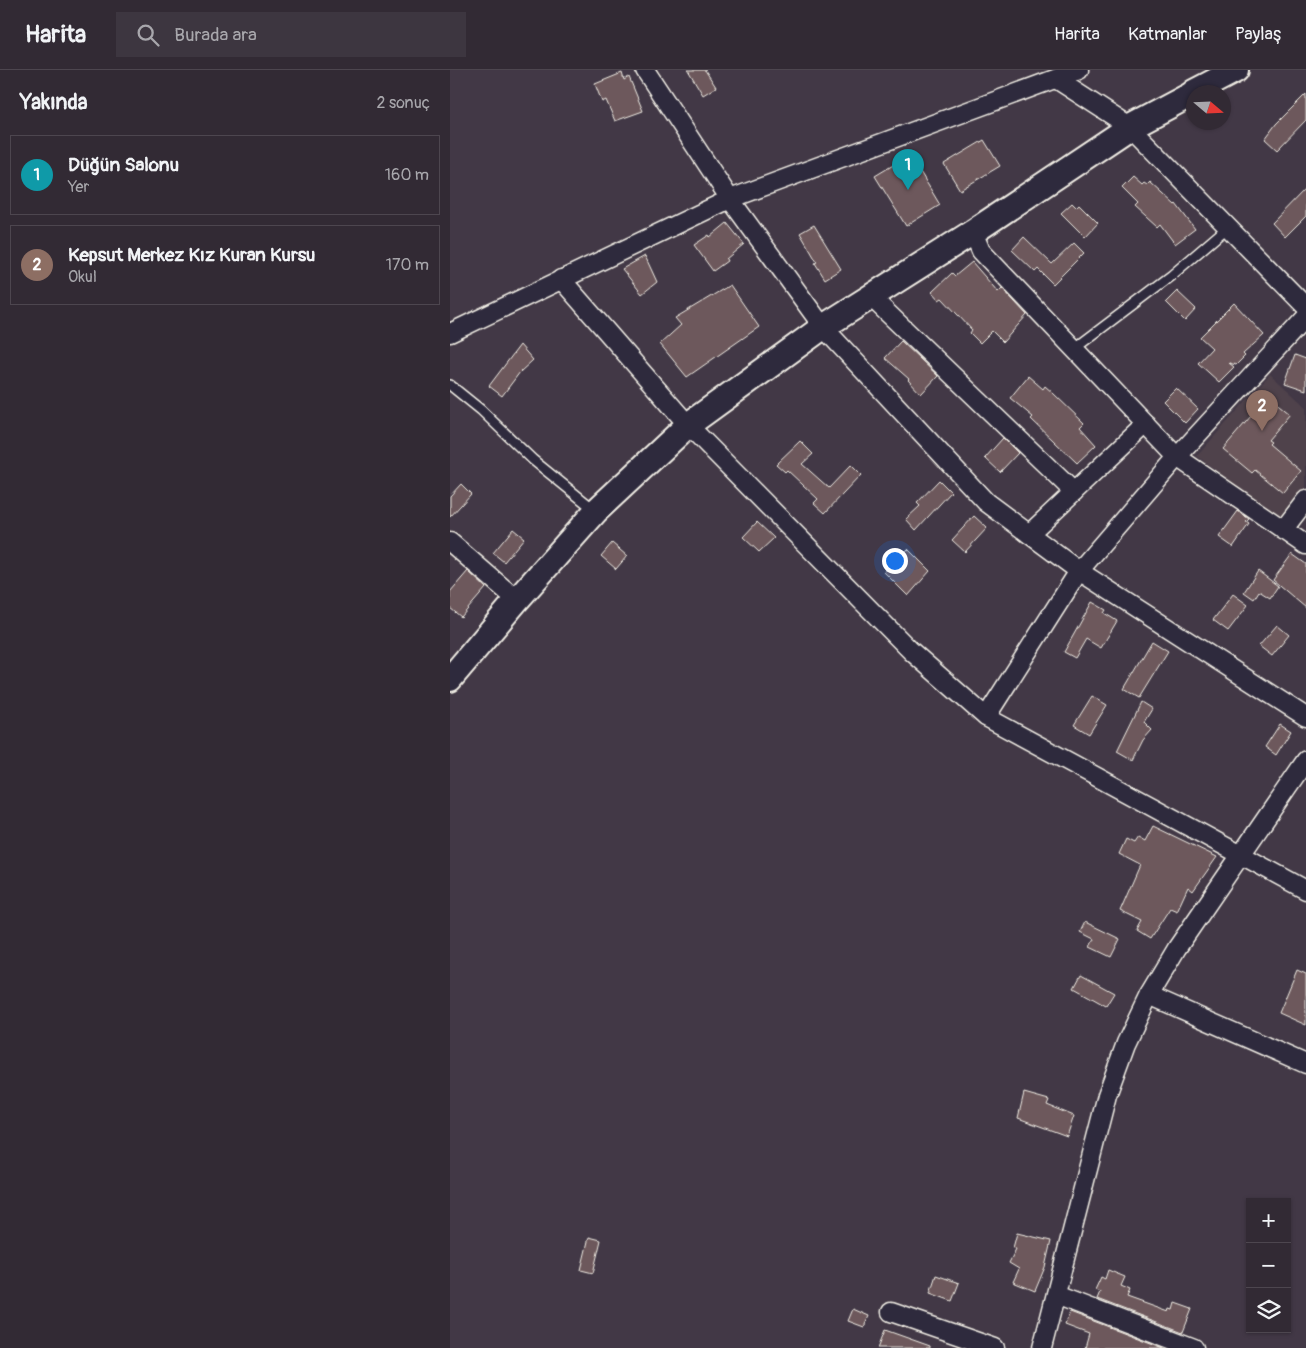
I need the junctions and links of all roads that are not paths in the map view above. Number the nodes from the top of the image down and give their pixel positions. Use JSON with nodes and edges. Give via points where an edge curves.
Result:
{"nodes":[{"id":1,"x":645,"y":70,"type":"edge"},
{"id":2,"x":1079,"y":70,"type":"edge"},
{"id":3,"x":1236,"y":70,"type":"edge"},
{"id":4,"x":1056,"y":80,"type":"junction"},
{"id":5,"x":1209,"y":85,"type":"edge"},
{"id":6,"x":1186,"y":97,"type":"edge"},
{"id":7,"x":1130,"y":127,"type":"junction"},
{"id":8,"x":730,"y":198,"type":"junction"},
{"id":9,"x":1228,"y":227,"type":"junction"},
{"id":10,"x":973,"y":232,"type":"junction"},
{"id":11,"x":561,"y":279,"type":"junction"},
{"id":12,"x":870,"y":297,"type":"junction"},
{"id":13,"x":1306,"y":307,"type":"edge"},
{"id":14,"x":1306,"y":317,"type":"edge"},
{"id":15,"x":824,"y":327,"type":"junction"},
{"id":16,"x":450,"y":332,"type":"edge"},
{"id":17,"x":1074,"y":349,"type":"junction"},
{"id":18,"x":450,"y":385,"type":"edge"},
{"id":19,"x":1146,"y":424,"type":"junction"},
{"id":20,"x":688,"y":425,"type":"junction"},
{"id":21,"x":1177,"y":457,"type":"junction"},
{"id":22,"x":1074,"y":492,"type":"junction"},
{"id":23,"x":1306,"y":500,"type":"edge"},
{"id":24,"x":596,"y":511,"type":"junction"},
{"id":25,"x":1283,"y":530,"type":"junction"},
{"id":26,"x":1030,"y":534,"type":"junction"},
{"id":27,"x":450,"y":542,"type":"edge"},
{"id":28,"x":1306,"y":545,"type":"edge"},
{"id":29,"x":1079,"y":571,"type":"junction"},
{"id":30,"x":517,"y":600,"type":"junction"},
{"id":31,"x":450,"y":679,"type":"edge"},
{"id":32,"x":986,"y":717,"type":"junction"},
{"id":33,"x":1306,"y":717,"type":"edge"},
{"id":34,"x":1306,"y":760,"type":"edge"},
{"id":35,"x":1241,"y":854,"type":"junction"},
{"id":36,"x":1306,"y":890,"type":"edge"},
{"id":37,"x":1149,"y":995,"type":"junction"},
{"id":38,"x":1306,"y":1064,"type":"edge"},
{"id":39,"x":1056,"y":1295,"type":"junction"},
{"id":40,"x":891,"y":1312,"type":"dead end"},
{"id":41,"x":995,"y":1348,"type":"edge"},
{"id":42,"x":1042,"y":1348,"type":"edge"},
{"id":43,"x":1194,"y":1348,"type":"edge"}],
"edges":[{"from":1,"to":8,"type":"street"},
{"from":2,"to":4,"type":"street"},
{"from":3,"to":5,"type":"street"},
{"from":4,"to":7,"type":"street"},
{"from":4,"to":8,"type":"street"},
{"from":6,"to":7,"type":"street"},
{"from":7,"to":9,"type":"street"},
{"from":7,"to":10,"type":"street"},
{"from":8,"to":11,"type":"street"},
{"from":8,"to":15,"type":"street"},
{"from":9,"to":13,"type":"street"},
{"from":9,"to":17,"type":"lane","via":[[1172,275]]},
{"from":10,"to":12,"type":"street"},
{"from":10,"to":17,"type":"street","via":[[981,251]]},
{"from":11,"to":16,"type":"street"},
{"from":11,"to":20,"type":"street"},
{"from":12,"to":15,"type":"street"},
{"from":12,"to":22,"type":"street"},
{"from":14,"to":21,"type":"street"},
{"from":15,"to":20,"type":"street"},
{"from":15,"to":26,"type":"street","via":[[986,502]]},
{"from":17,"to":19,"type":"street"},
{"from":18,"to":24,"type":"lane"},
{"from":19,"to":21,"type":"street"},
{"from":19,"to":22,"type":"street"},
{"from":20,"to":24,"type":"street"},
{"from":20,"to":32,"type":"street","via":[[911,651]]},
{"from":21,"to":25,"type":"street"},
{"from":21,"to":29,"type":"street"},
{"from":22,"to":26,"type":"street"},
{"from":23,"to":25,"type":"street"},
{"from":24,"to":30,"type":"street"},
{"from":25,"to":28,"type":"street"},
{"from":26,"to":29,"type":"street"},
{"from":27,"to":30,"type":"street"},
{"from":29,"to":32,"type":"street"},
{"from":29,"to":33,"type":"street"},
{"from":30,"to":31,"type":"street"},
{"from":32,"to":35,"type":"street"},
{"from":34,"to":35,"type":"street"},
{"from":35,"to":36,"type":"street"},
{"from":35,"to":37,"type":"street","via":[[1176,948]]},
{"from":37,"to":38,"type":"street"},
{"from":37,"to":39,"type":"street","via":[[1126,1043],[1107,1095]]},
{"from":39,"to":42,"type":"street"},
{"from":39,"to":43,"type":"street"},
{"from":40,"to":41,"type":"street"}]}
